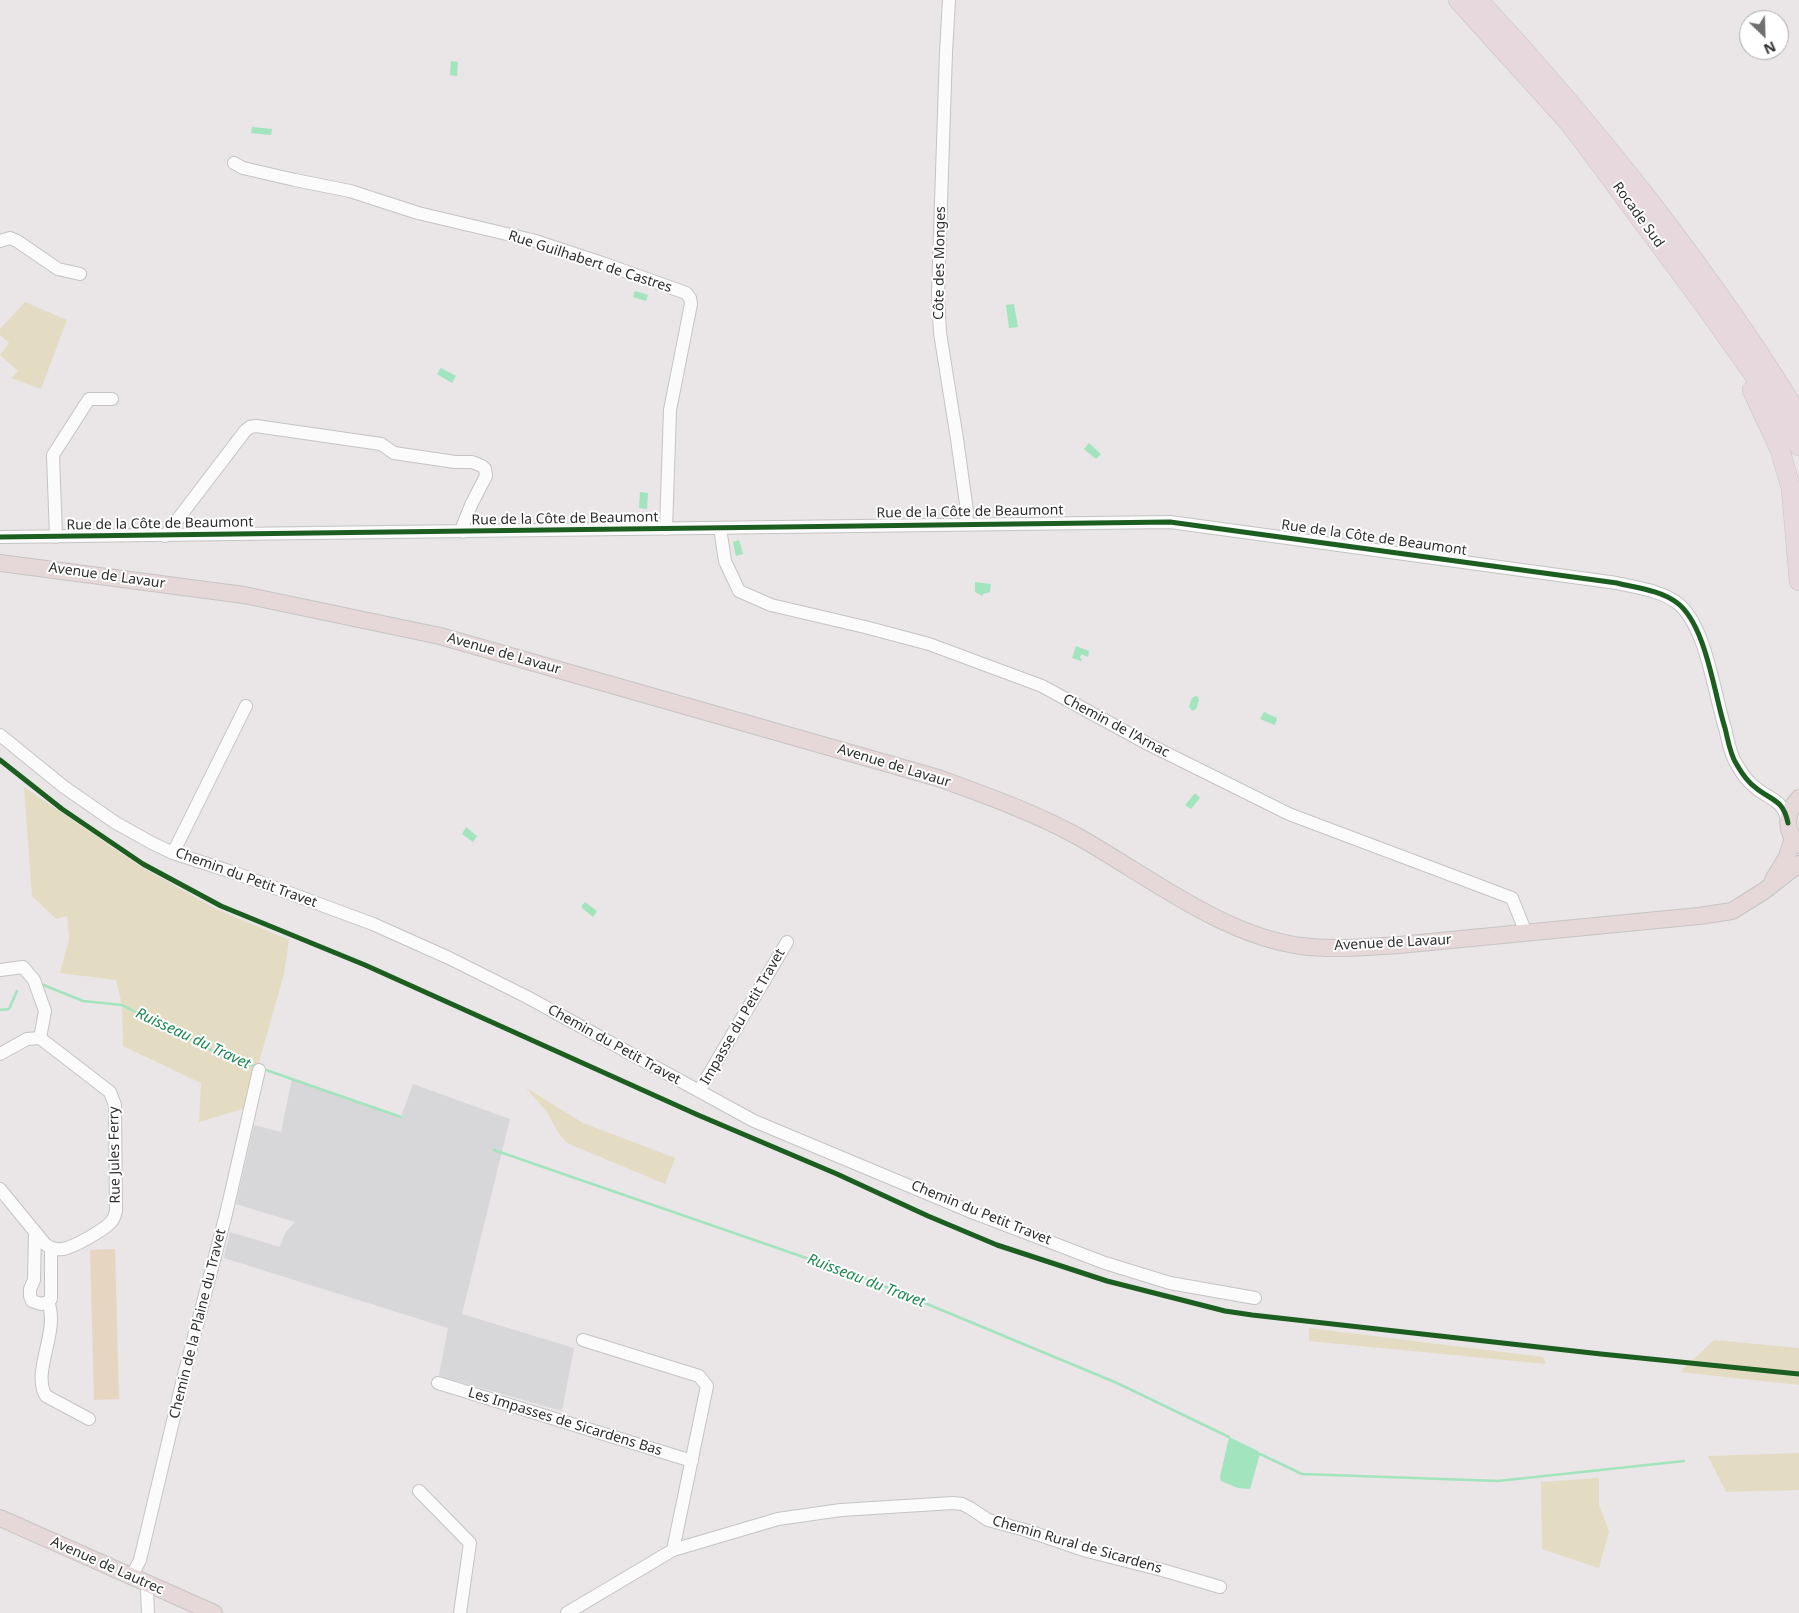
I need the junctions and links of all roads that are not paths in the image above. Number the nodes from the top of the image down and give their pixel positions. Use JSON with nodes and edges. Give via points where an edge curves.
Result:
{"nodes":[{"id":1,"x":949,"y":0,"type":"edge"},
{"id":2,"x":1458,"y":0,"type":"edge"},
{"id":3,"x":1478,"y":0,"type":"edge"},
{"id":4,"x":234,"y":164,"type":"dead end"},
{"id":5,"x":0,"y":241,"type":"edge"},
{"id":6,"x":80,"y":274,"type":"dead end"},
{"id":7,"x":1708,"y":310,"type":"junction"},
{"id":8,"x":112,"y":399,"type":"dead end"},
{"id":9,"x":1799,"y":417,"type":"edge"},
{"id":10,"x":1799,"y":446,"type":"edge"},
{"id":11,"x":966,"y":523,"type":"junction"},
{"id":12,"x":720,"y":528,"type":"junction"},
{"id":13,"x":666,"y":529,"type":"junction"},
{"id":14,"x":463,"y":532,"type":"junction"},
{"id":15,"x":165,"y":536,"type":"junction"},
{"id":16,"x":0,"y":537,"type":"edge"},
{"id":17,"x":56,"y":537,"type":"junction"},
{"id":18,"x":0,"y":563,"type":"edge"},
{"id":19,"x":1799,"y":580,"type":"edge"},
{"id":20,"x":246,"y":706,"type":"dead end"},
{"id":21,"x":0,"y":735,"type":"edge"},
{"id":22,"x":1773,"y":798,"type":"junction"},
{"id":23,"x":1799,"y":798,"type":"edge"},
{"id":24,"x":1793,"y":836,"type":"edge"},
{"id":25,"x":174,"y":853,"type":"junction"},
{"id":26,"x":1799,"y":864,"type":"edge"},
{"id":27,"x":1764,"y":891,"type":"junction"},
{"id":28,"x":1526,"y":933,"type":"junction"},
{"id":29,"x":786,"y":942,"type":"dead end"},
{"id":30,"x":0,"y":970,"type":"edge"},
{"id":31,"x":40,"y":1038,"type":"junction"},
{"id":32,"x":0,"y":1054,"type":"edge"},
{"id":33,"x":259,"y":1070,"type":"dead end"},
{"id":34,"x":699,"y":1092,"type":"junction"},
{"id":35,"x":0,"y":1189,"type":"edge"},
{"id":36,"x":35,"y":1232,"type":"junction"},
{"id":37,"x":51,"y":1248,"type":"junction"},
{"id":38,"x":1254,"y":1298,"type":"dead end"},
{"id":39,"x":48,"y":1302,"type":"junction"},
{"id":40,"x":583,"y":1340,"type":"dead end"},
{"id":41,"x":438,"y":1383,"type":"dead end"},
{"id":42,"x":90,"y":1419,"type":"dead end"},
{"id":43,"x":692,"y":1461,"type":"junction"},
{"id":44,"x":419,"y":1491,"type":"dead end"},
{"id":45,"x":0,"y":1518,"type":"edge"},
{"id":46,"x":673,"y":1550,"type":"junction"},
{"id":47,"x":131,"y":1577,"type":"junction"},
{"id":48,"x":150,"y":1585,"type":"junction"},
{"id":49,"x":1220,"y":1588,"type":"dead end"},
{"id":50,"x":148,"y":1613,"type":"edge"},
{"id":51,"x":214,"y":1613,"type":"edge"},
{"id":52,"x":460,"y":1613,"type":"edge"},
{"id":53,"x":567,"y":1613,"type":"edge"}],
"edges":[{"from":1,"to":11,"type":"street","name":"Côte des Monges","via":[[938,293],[940,333]]},
{"from":2,"to":7,"type":"highway","name":"Rocade Sud","via":[[1571,125]]},
{"from":3,"to":9,"type":"highway","name":"Rocade Sud","via":[[1522,46],[1652,204],[1703,271]]},
{"from":4,"to":13,"type":"street","name":"Rue Guilhabert de Castres","via":[[350,191],[418,213],[532,240],[686,293],[692,304],[670,410]]},
{"from":5,"to":6,"type":"street","via":[[10,238],[58,269]]},
{"from":7,"to":10,"type":"highway","name":"Rocade Sud","via":[[1780,412]]},
{"from":7,"to":19,"type":"highway","via":[[1757,398],[1780,450],[1791,488]]},
{"from":8,"to":17,"type":"street","via":[[89,399],[52,455]]},
{"from":11,"to":12,"type":"street","name":"Rue de la Côte de Beaumont"},
{"from":11,"to":22,"type":"street","name":"Rue de la Côte de Beaumont","via":[[1170,522],[1618,583],[1657,592],[1676,602],[1690,617],[1703,645],[1736,764],[1756,788]]},
{"from":12,"to":13,"type":"street","name":"Rue de la Côte de Beaumont"},
{"from":12,"to":28,"type":"street","name":"Chemin de l'Arnac","via":[[725,561],[739,592],[771,606],[865,626],[929,644],[1042,686],[1148,744],[1289,814],[1512,898]]},
{"from":13,"to":14,"type":"street","name":"Rue de la Côte de Beaumont"},
{"from":14,"to":15,"type":"street","name":"Rue de la Côte de Beaumont"},
{"from":14,"to":15,"type":"street","via":[[472,503],[486,476],[482,466],[394,453],[380,444],[256,426],[245,432]]},
{"from":15,"to":17,"type":"street","name":"Rue de la Côte de Beaumont"},
{"from":16,"to":17,"type":"street","name":"Rue de la Côte de Beaumont"},
{"from":18,"to":28,"type":"main road","name":"Avenue de Lavaur","via":[[244,595],[440,636],[938,778],[1003,802],[1077,836],[1201,910],[1251,933],[1300,946],[1351,948]]},
{"from":20,"to":25,"type":"street"},
{"from":21,"to":25,"type":"street","name":"Chemin du Petit Travet","via":[[108,818]]},
{"from":22,"to":23,"type":"street"},
{"from":22,"to":24,"type":"street","name":"Rue de la Côte de Beaumont","via":[[1784,812]]},
{"from":23,"to":24,"type":"main road","via":[[1789,814]]},
{"from":24,"to":27,"type":"main road","via":[[1787,857]]},
{"from":25,"to":34,"type":"street","name":"Chemin du Petit Travet","via":[[373,924],[448,958],[527,997]]},
{"from":26,"to":27,"type":"main road","name":"Avenue de Lavaur"},
{"from":27,"to":28,"type":"main road","name":"Avenue de Lavaur","via":[[1732,911]]},
{"from":29,"to":34,"type":"street","name":"Impasse du Petit Travet"},
{"from":30,"to":31,"type":"street","via":[[23,967],[34,980],[45,1011]]},
{"from":31,"to":32,"type":"street","via":[[26,1039]]},
{"from":31,"to":37,"type":"street","name":"Rue Jules Ferry","via":[[110,1092],[115,1105],[115,1216],[105,1227],[69,1247]]},
{"from":33,"to":47,"type":"street","name":"Chemin de la Plaine du Travet","via":[[140,1560]]},
{"from":34,"to":38,"type":"street","name":"Chemin du Petit Travet","via":[[754,1121],[974,1213],[1105,1263],[1170,1283]]},
{"from":35,"to":36,"type":"street"},
{"from":36,"to":37,"type":"street"},
{"from":36,"to":39,"type":"street","via":[[34,1280],[30,1296],[32,1301]]},
{"from":37,"to":39,"type":"street","via":[[51,1299]]},
{"from":39,"to":42,"type":"street","via":[[50,1338],[41,1369],[43,1391],[46,1396]]},
{"from":40,"to":43,"type":"street","via":[[700,1376],[707,1386]]},
{"from":41,"to":43,"type":"street","name":"Les Impasses de Sicardens Bas"},
{"from":43,"to":46,"type":"street"},
{"from":44,"to":52,"type":"street","via":[[470,1542]]},
{"from":45,"to":47,"type":"main road","name":"Avenue de Lautrec"},
{"from":46,"to":49,"type":"street","name":"Chemin Rural de Sicardens","via":[[778,1519],[841,1510],[954,1503],[970,1508],[988,1520]]},
{"from":46,"to":53,"type":"street","name":"Chemin Rural de Sicardens"},
{"from":47,"to":48,"type":"main road","name":"Avenue de Lautrec"},
{"from":48,"to":50,"type":"street","via":[[147,1591]]},
{"from":48,"to":51,"type":"main road","name":"Avenue de Lautrec"}]}
